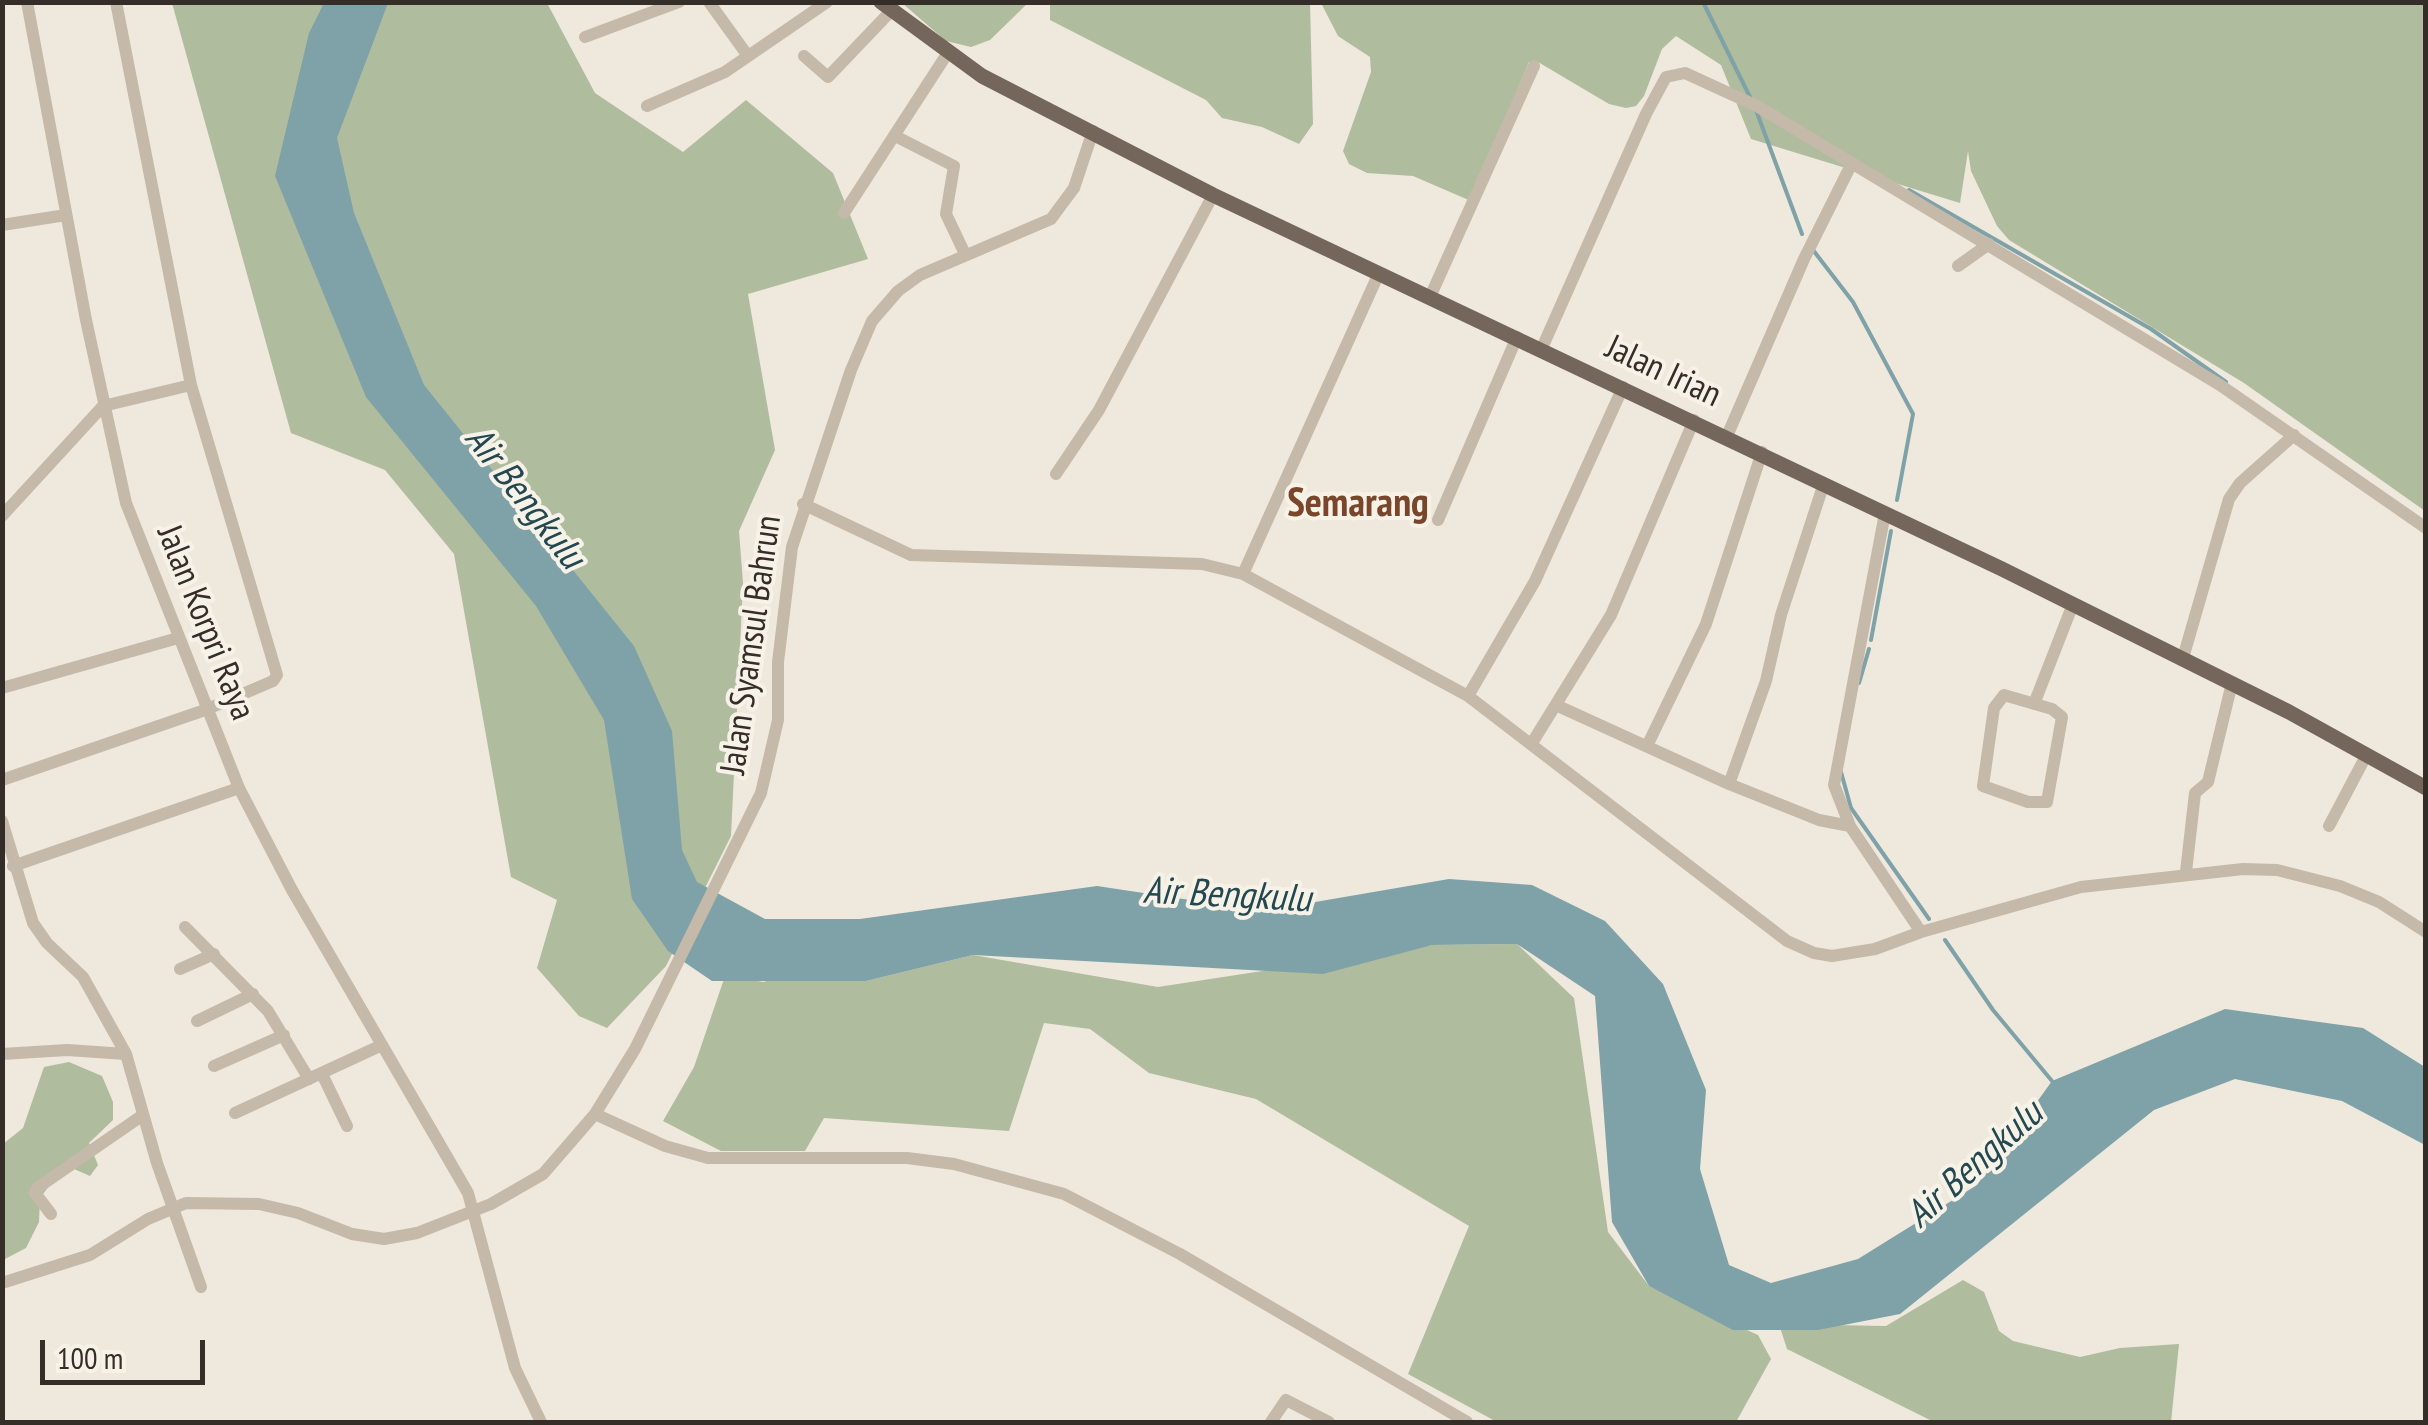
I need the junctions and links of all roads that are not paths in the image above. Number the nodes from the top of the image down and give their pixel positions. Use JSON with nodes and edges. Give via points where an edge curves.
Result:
{"nodes":[{"id":1,"x":27,"y":2,"type":"edge"},
{"id":2,"x":116,"y":2,"type":"edge"},
{"id":3,"x":622,"y":2,"type":"edge"},
{"id":4,"x":678,"y":2,"type":"edge"},
{"id":5,"x":708,"y":2,"type":"edge"},
{"id":6,"x":826,"y":2,"type":"edge"},
{"id":7,"x":886,"y":7,"type":"edge"},
{"id":8,"x":632,"y":16,"type":"junction"},
{"id":9,"x":586,"y":37,"type":"dead end"},
{"id":10,"x":947,"y":54,"type":"junction"},
{"id":11,"x":748,"y":56,"type":"junction"},
{"id":12,"x":804,"y":56,"type":"dead end"},
{"id":13,"x":1534,"y":66,"type":"dead end"},
{"id":14,"x":647,"y":106,"type":"dead end"},
{"id":15,"x":1093,"y":131,"type":"junction"},
{"id":16,"x":897,"y":137,"type":"junction"},
{"id":17,"x":1852,"y":164,"type":"junction"},
{"id":18,"x":1213,"y":195,"type":"junction"},
{"id":19,"x":844,"y":213,"type":"dead end"},
{"id":20,"x":66,"y":215,"type":"junction"},
{"id":21,"x":2,"y":225,"type":"edge"},
{"id":22,"x":1988,"y":244,"type":"junction"},
{"id":23,"x":965,"y":254,"type":"junction"},
{"id":24,"x":1958,"y":266,"type":"dead end"},
{"id":25,"x":1379,"y":273,"type":"junction"},
{"id":26,"x":1430,"y":297,"type":"junction"},
{"id":27,"x":1517,"y":337,"type":"junction"},
{"id":28,"x":1542,"y":348,"type":"junction"},
{"id":29,"x":191,"y":384,"type":"junction"},
{"id":30,"x":1623,"y":387,"type":"junction"},
{"id":31,"x":104,"y":406,"type":"junction"},
{"id":32,"x":1694,"y":420,"type":"junction"},
{"id":33,"x":2294,"y":435,"type":"junction"},
{"id":34,"x":1727,"y":436,"type":"junction"},
{"id":35,"x":1762,"y":452,"type":"junction"},
{"id":36,"x":1056,"y":474,"type":"dead end"},
{"id":37,"x":1824,"y":483,"type":"junction"},
{"id":38,"x":804,"y":504,"type":"junction"},
{"id":39,"x":1885,"y":513,"type":"junction"},
{"id":40,"x":2,"y":516,"type":"edge"},
{"id":41,"x":1438,"y":520,"type":"dead end"},
{"id":42,"x":2426,"y":528,"type":"edge"},
{"id":43,"x":1243,"y":574,"type":"junction"},
{"id":44,"x":2073,"y":604,"type":"junction"},
{"id":45,"x":178,"y":638,"type":"junction"},
{"id":46,"x":2183,"y":658,"type":"junction"},
{"id":47,"x":2232,"y":683,"type":"junction"},
{"id":48,"x":2,"y":688,"type":"edge"},
{"id":49,"x":1468,"y":696,"type":"junction"},
{"id":50,"x":2034,"y":704,"type":"junction"},
{"id":51,"x":1558,"y":706,"type":"junction"},
{"id":52,"x":206,"y":710,"type":"junction"},
{"id":53,"x":1532,"y":744,"type":"junction"},
{"id":54,"x":1646,"y":746,"type":"junction"},
{"id":55,"x":2366,"y":754,"type":"junction"},
{"id":56,"x":2,"y":780,"type":"edge"},
{"id":57,"x":1728,"y":784,"type":"junction"},
{"id":58,"x":239,"y":788,"type":"junction"},
{"id":59,"x":2426,"y":788,"type":"edge"},
{"id":60,"x":2,"y":821,"type":"edge"},
{"id":61,"x":1850,"y":826,"type":"junction"},
{"id":62,"x":2329,"y":826,"type":"dead end"},
{"id":63,"x":13,"y":866,"type":"junction"},
{"id":64,"x":2186,"y":872,"type":"junction"},
{"id":65,"x":185,"y":926,"type":"dead end"},
{"id":66,"x":1921,"y":932,"type":"junction"},
{"id":67,"x":2426,"y":932,"type":"edge"},
{"id":68,"x":214,"y":954,"type":"junction"},
{"id":69,"x":180,"y":970,"type":"dead end"},
{"id":70,"x":254,"y":994,"type":"junction"},
{"id":71,"x":197,"y":1021,"type":"dead end"},
{"id":72,"x":284,"y":1035,"type":"junction"},
{"id":73,"x":382,"y":1045,"type":"junction"},
{"id":74,"x":2,"y":1054,"type":"edge"},
{"id":75,"x":126,"y":1054,"type":"junction"},
{"id":76,"x":214,"y":1066,"type":"dead end"},
{"id":77,"x":315,"y":1077,"type":"junction"},
{"id":78,"x":235,"y":1113,"type":"dead end"},
{"id":79,"x":143,"y":1114,"type":"junction"},
{"id":80,"x":595,"y":1114,"type":"junction"},
{"id":81,"x":347,"y":1126,"type":"dead end"},
{"id":82,"x":172,"y":1207,"type":"junction"},
{"id":83,"x":472,"y":1212,"type":"junction"},
{"id":84,"x":51,"y":1214,"type":"dead end"},
{"id":85,"x":2,"y":1283,"type":"edge"},
{"id":86,"x":201,"y":1287,"type":"dead end"},
{"id":87,"x":540,"y":1422,"type":"edge"},
{"id":88,"x":1271,"y":1422,"type":"edge"},
{"id":89,"x":1329,"y":1422,"type":"edge"},
{"id":90,"x":1466,"y":1422,"type":"edge"}],
"edges":[{"from":1,"to":20,"type":"street","name":"Jalan Korpri Raya"},
{"from":2,"to":29,"type":"street"},
{"from":3,"to":8,"type":"street"},
{"from":4,"to":8,"type":"street"},
{"from":5,"to":11,"type":"street"},
{"from":6,"to":11,"type":"street"},
{"from":7,"to":10,"type":"main road","name":"Jalan Irian"},
{"from":7,"to":12,"type":"street","via":[[828,77]]},
{"from":8,"to":9,"type":"street"},
{"from":10,"to":15,"type":"main road","name":"Jalan Irian"},
{"from":10,"to":16,"type":"street"},
{"from":11,"to":14,"type":"street"},
{"from":13,"to":26,"type":"street"},
{"from":15,"to":18,"type":"main road","name":"Jalan Irian"},
{"from":15,"to":23,"type":"street","name":"Jalan Syamsul Bahrun","via":[[1074,188],[1050,220]]},
{"from":16,"to":19,"type":"street"},
{"from":16,"to":23,"type":"street","via":[[954,166],[946,214]]},
{"from":17,"to":22,"type":"street"},
{"from":17,"to":28,"type":"street","via":[[1693,75],[1666,77]]},
{"from":17,"to":34,"type":"street"},
{"from":18,"to":25,"type":"main road","name":"Jalan Irian"},
{"from":18,"to":36,"type":"street","via":[[1100,410]]},
{"from":20,"to":21,"type":"street"},
{"from":20,"to":31,"type":"street","name":"Jalan Korpri Raya"},
{"from":22,"to":24,"type":"street"},
{"from":22,"to":33,"type":"street"},
{"from":23,"to":38,"type":"street","name":"Jalan Syamsul Bahrun","via":[[920,274],[872,321]]},
{"from":25,"to":26,"type":"main road","name":"Jalan Irian"},
{"from":25,"to":43,"type":"street"},
{"from":26,"to":27,"type":"main road","name":"Jalan Irian"},
{"from":27,"to":28,"type":"main road","name":"Jalan Irian"},
{"from":27,"to":41,"type":"street"},
{"from":28,"to":30,"type":"main road","name":"Jalan Irian"},
{"from":29,"to":31,"type":"street"},
{"from":29,"to":52,"type":"street","via":[[276,675]]},
{"from":30,"to":32,"type":"main road","name":"Jalan Irian"},
{"from":30,"to":49,"type":"street","via":[[1535,581]]},
{"from":31,"to":40,"type":"street"},
{"from":31,"to":45,"type":"street","name":"Jalan Korpri Raya","via":[[126,503]]},
{"from":32,"to":34,"type":"main road","name":"Jalan Irian"},
{"from":32,"to":51,"type":"street","via":[[1611,616]]},
{"from":33,"to":42,"type":"street"},
{"from":33,"to":46,"type":"street","via":[[2229,499]]},
{"from":34,"to":35,"type":"main road","name":"Jalan Irian"},
{"from":35,"to":37,"type":"main road","name":"Jalan Irian"},
{"from":35,"to":54,"type":"street","via":[[1706,624]]},
{"from":37,"to":39,"type":"main road","name":"Jalan Irian"},
{"from":37,"to":57,"type":"street"},
{"from":38,"to":43,"type":"street","via":[[911,555],[1202,564]]},
{"from":38,"to":80,"type":"street","name":"Jalan Syamsul Bahrun","via":[[785,590],[774,750],[751,817],[677,970]]},
{"from":39,"to":44,"type":"main road","name":"Jalan Irian"},
{"from":39,"to":61,"type":"street","via":[[1835,763],[1834,785]]},
{"from":43,"to":49,"type":"street"},
{"from":44,"to":46,"type":"main road","name":"Jalan Irian"},
{"from":44,"to":50,"type":"street"},
{"from":45,"to":48,"type":"street"},
{"from":45,"to":52,"type":"street","name":"Jalan Korpri Raya"},
{"from":46,"to":47,"type":"main road","name":"Jalan Irian"},
{"from":47,"to":55,"type":"main road","name":"Jalan Irian"},
{"from":47,"to":64,"type":"street","via":[[2208,782],[2195,793]]},
{"from":49,"to":53,"type":"street"},
{"from":50,"to":50,"type":"street","via":[[2063,720],[2044,803],[1990,792],[1982,782],[1999,697]]},
{"from":51,"to":53,"type":"street"},
{"from":51,"to":54,"type":"street"},
{"from":52,"to":56,"type":"street"},
{"from":52,"to":58,"type":"street","name":"Jalan Korpri Raya"},
{"from":53,"to":66,"type":"street","via":[[1798,948],[1853,954]]},
{"from":54,"to":57,"type":"street"},
{"from":55,"to":59,"type":"main road","name":"Jalan Irian"},
{"from":55,"to":62,"type":"street"},
{"from":57,"to":61,"type":"street"},
{"from":58,"to":63,"type":"street"},
{"from":58,"to":73,"type":"street","name":"Jalan Korpri Raya"},
{"from":60,"to":63,"type":"street"},
{"from":61,"to":66,"type":"street"},
{"from":63,"to":75,"type":"street","via":[[37,931],[83,977]]},
{"from":64,"to":66,"type":"street","via":[[2081,887]]},
{"from":64,"to":67,"type":"street","via":[[2308,876],[2380,902]]},
{"from":65,"to":68,"type":"street"},
{"from":68,"to":69,"type":"street"},
{"from":68,"to":70,"type":"street"},
{"from":70,"to":71,"type":"street"},
{"from":70,"to":72,"type":"street"},
{"from":72,"to":76,"type":"street"},
{"from":72,"to":77,"type":"street"},
{"from":73,"to":77,"type":"street"},
{"from":73,"to":83,"type":"street","name":"Jalan Korpri Raya","via":[[460,1178]]},
{"from":74,"to":75,"type":"street"},
{"from":75,"to":79,"type":"street"},
{"from":77,"to":78,"type":"street"},
{"from":77,"to":81,"type":"street"},
{"from":79,"to":82,"type":"street"},
{"from":79,"to":84,"type":"street","via":[[37,1188]]},
{"from":80,"to":83,"type":"street","via":[[532,1183]]},
{"from":80,"to":90,"type":"street","via":[[708,1158],[907,1158],[1064,1194],[1180,1254]]},
{"from":82,"to":83,"type":"street","via":[[259,1204],[384,1240]]},
{"from":82,"to":85,"type":"street","via":[[90,1255]]},
{"from":82,"to":86,"type":"street"},
{"from":83,"to":87,"type":"street","name":"Jalan Korpri Raya","via":[[515,1368]]},
{"from":88,"to":89,"type":"street","via":[[1286,1400]]}]}
